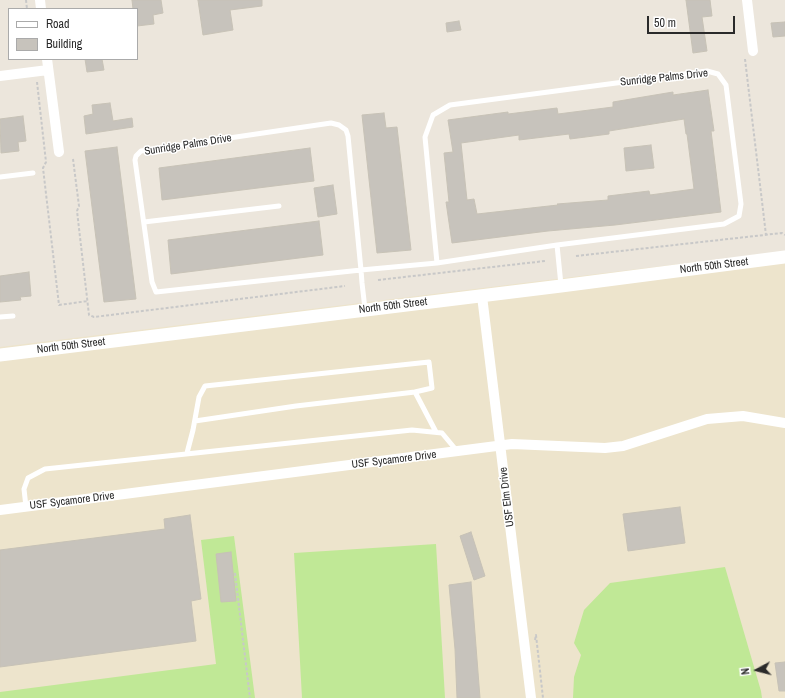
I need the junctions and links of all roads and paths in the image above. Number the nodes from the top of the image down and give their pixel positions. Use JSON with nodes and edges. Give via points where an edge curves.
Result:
{"nodes":[{"id":1,"x":747,"y":0,"type":"edge"},
{"id":2,"x":749,"y":53,"type":"joint"},
{"id":3,"x":47,"y":60,"type":"edge"},
{"id":4,"x":48,"y":70,"type":"junction"},
{"id":5,"x":35,"y":71,"type":"junction"},
{"id":6,"x":0,"y":76,"type":"edge"},
{"id":7,"x":59,"y":152,"type":"dead end"},
{"id":8,"x":73,"y":159,"type":"dead end"},
{"id":9,"x":34,"y":173,"type":"dead end"},
{"id":10,"x":0,"y":177,"type":"edge"},
{"id":11,"x":279,"y":206,"type":"dead end"},
{"id":12,"x":144,"y":222,"type":"junction"},
{"id":13,"x":766,"y":235,"type":"junction"},
{"id":14,"x":785,"y":235,"type":"edge"},
{"id":15,"x":557,"y":245,"type":"junction"},
{"id":16,"x":576,"y":256,"type":"dead end"},
{"id":17,"x":785,"y":257,"type":"edge"},
{"id":18,"x":545,"y":261,"type":"dead end"},
{"id":19,"x":437,"y":263,"type":"junction"},
{"id":20,"x":361,"y":270,"type":"junction"},
{"id":21,"x":378,"y":280,"type":"dead end"},
{"id":22,"x":345,"y":286,"type":"dead end"},
{"id":23,"x":561,"y":286,"type":"junction"},
{"id":24,"x":482,"y":296,"type":"junction"},
{"id":25,"x":88,"y":301,"type":"junction"},
{"id":26,"x":365,"y":309,"type":"junction"},
{"id":27,"x":13,"y":316,"type":"dead end"},
{"id":28,"x":0,"y":317,"type":"edge"},
{"id":29,"x":0,"y":355,"type":"edge"},
{"id":30,"x":415,"y":392,"type":"junction"},
{"id":31,"x":195,"y":421,"type":"junction"},
{"id":32,"x":785,"y":423,"type":"edge"},
{"id":33,"x":436,"y":432,"type":"junction"},
{"id":34,"x":500,"y":446,"type":"junction"},
{"id":35,"x":457,"y":452,"type":"junction"},
{"id":36,"x":187,"y":454,"type":"junction"},
{"id":37,"x":26,"y":507,"type":"junction"},
{"id":38,"x":0,"y":510,"type":"edge"},
{"id":39,"x":235,"y":573,"type":"dead end"},
{"id":40,"x":535,"y":641,"type":"dead end"},
{"id":41,"x":250,"y":698,"type":"edge"},
{"id":42,"x":531,"y":698,"type":"edge"},
{"id":43,"x":543,"y":698,"type":"edge"}],
"edges":[{"from":1,"to":2,"type":"street"},
{"from":2,"to":13,"type":"path"},
{"from":3,"to":4,"type":"street"},
{"from":4,"to":5,"type":"street"},
{"from":4,"to":7,"type":"street"},
{"from":5,"to":6,"type":"street"},
{"from":5,"to":25,"type":"path","via":[[59,305]]},
{"from":8,"to":25,"type":"path"},
{"from":9,"to":10,"type":"lane"},
{"from":11,"to":12,"type":"lane"},
{"from":12,"to":20,"type":"lane","name":"Sunridge Palms Drive","via":[[152,282],[156,292]]},
{"from":12,"to":20,"type":"lane","name":"Sunridge Palms Drive","via":[[135,160],[141,150],[331,123],[346,130],[348,136]]},
{"from":13,"to":14,"type":"path"},
{"from":13,"to":16,"type":"path"},
{"from":15,"to":19,"type":"lane","name":"Sunridge Palms Drive"},
{"from":15,"to":19,"type":"lane","name":"Sunridge Palms Drive","via":[[724,224],[739,216],[741,204],[726,85],[718,74],[707,71],[450,105],[434,115],[424,137]]},
{"from":15,"to":23,"type":"lane"},
{"from":17,"to":23,"type":"street","name":"North 50th Street"},
{"from":18,"to":21,"type":"path"},
{"from":19,"to":20,"type":"lane","name":"Sunridge Palms Drive"},
{"from":20,"to":26,"type":"lane"},
{"from":22,"to":25,"type":"path","via":[[94,317],[89,315]]},
{"from":23,"to":24,"type":"street","name":"North 50th Street"},
{"from":24,"to":26,"type":"street","name":"North 50th Street"},
{"from":24,"to":34,"type":"street","name":"USF Elm Drive"},
{"from":26,"to":29,"type":"street","name":"North 50th Street"},
{"from":27,"to":28,"type":"lane"},
{"from":30,"to":31,"type":"lane"},
{"from":30,"to":31,"type":"lane","via":[[432,388],[429,362],[205,386],[199,398]]},
{"from":30,"to":33,"type":"lane"},
{"from":31,"to":36,"type":"lane"},
{"from":32,"to":34,"type":"street","name":"USF Sycamore Drive","via":[[743,416],[707,419],[622,446],[605,448],[512,444]]},
{"from":33,"to":35,"type":"lane","via":[[442,433]]},
{"from":33,"to":36,"type":"lane","via":[[412,430]]},
{"from":34,"to":35,"type":"street","name":"USF Sycamore Drive"},
{"from":34,"to":42,"type":"street","name":"USF Elm Drive"},
{"from":35,"to":37,"type":"street","name":"USF Sycamore Drive"},
{"from":36,"to":37,"type":"lane","via":[[45,469],[28,478],[24,489]]},
{"from":37,"to":38,"type":"street","name":"USF Sycamore Drive"},
{"from":39,"to":41,"type":"path"},
{"from":40,"to":43,"type":"path","via":[[536,634]]}]}
